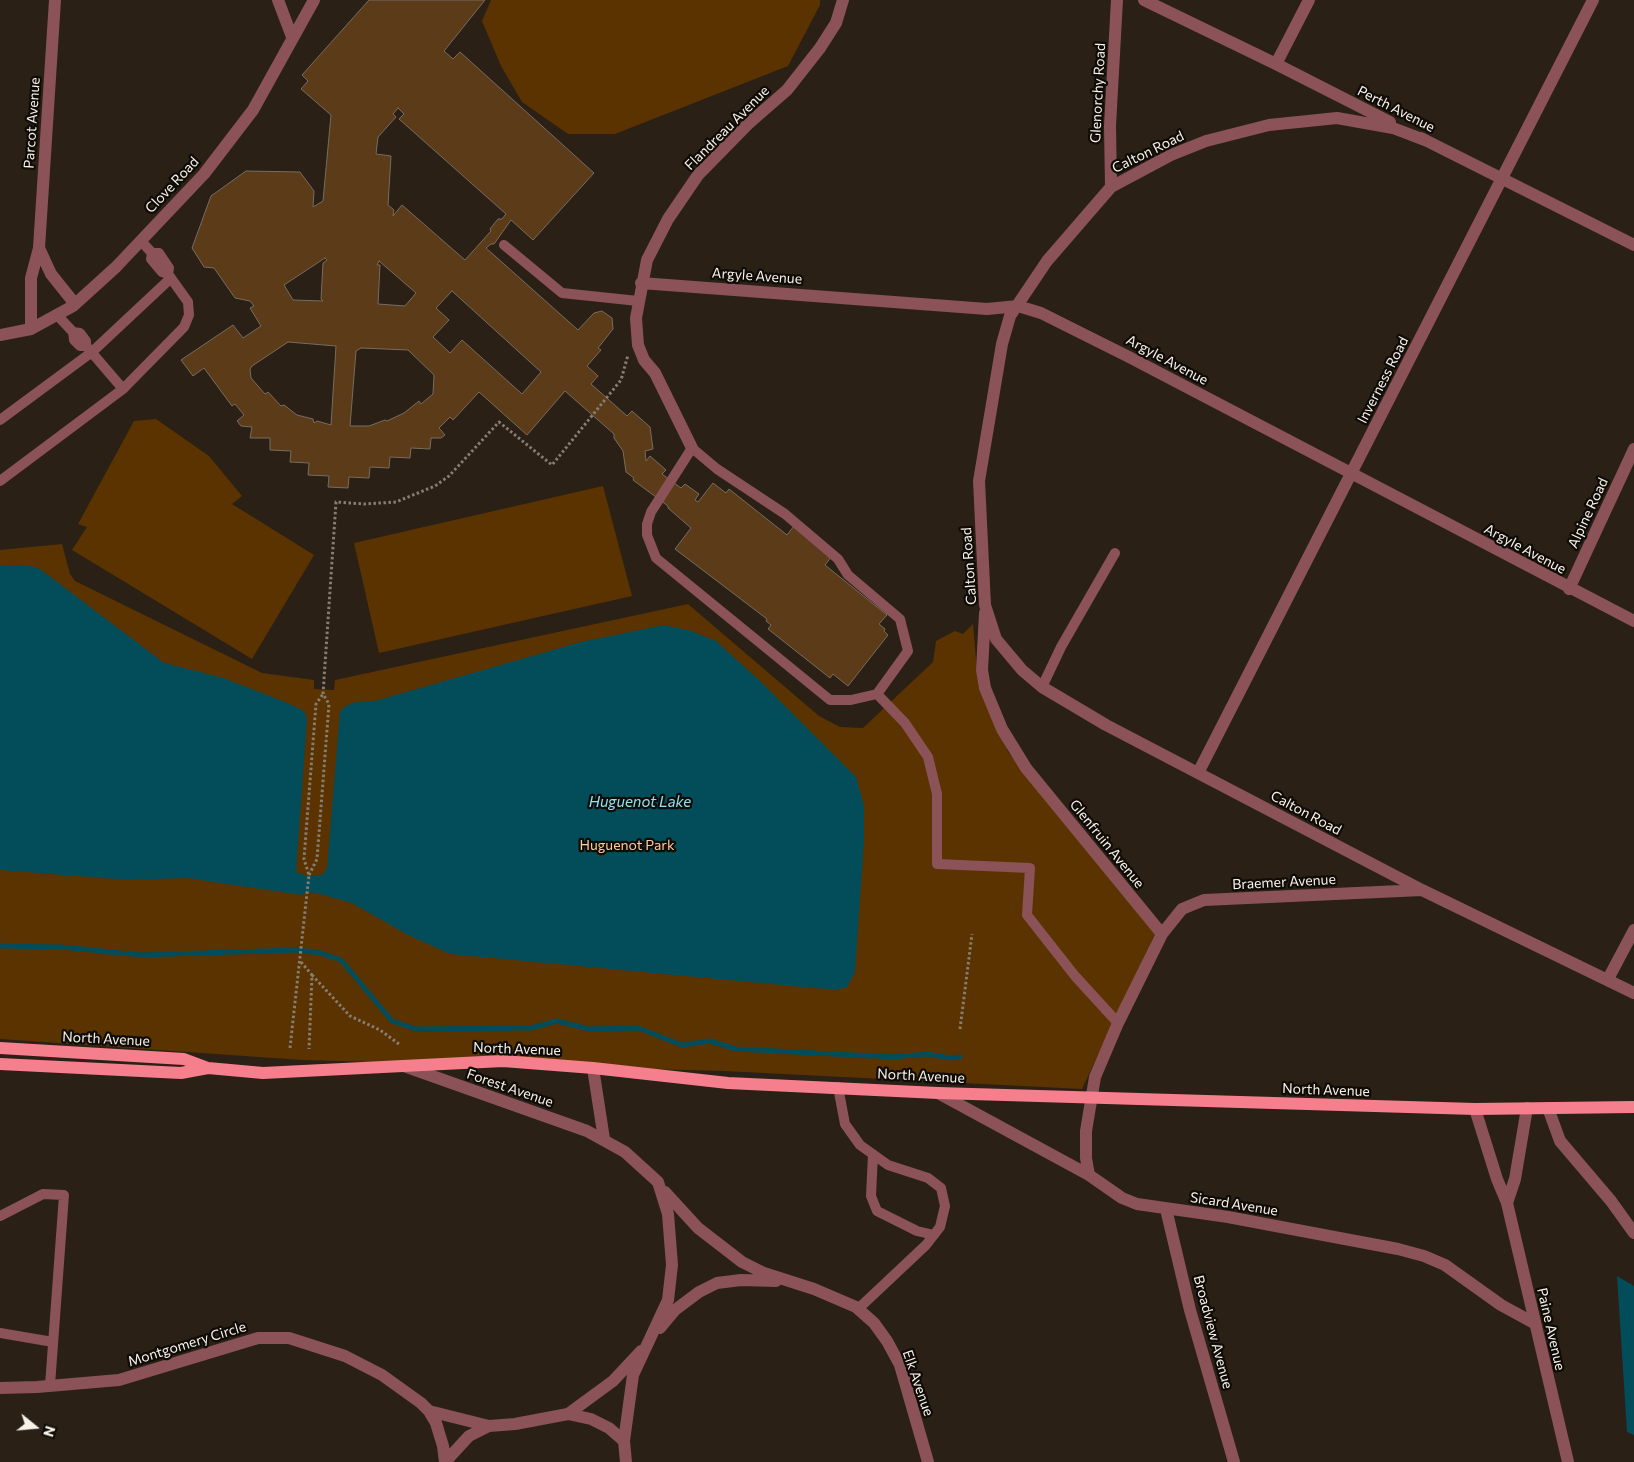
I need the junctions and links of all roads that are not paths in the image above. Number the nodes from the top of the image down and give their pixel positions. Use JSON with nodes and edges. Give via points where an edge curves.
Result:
{"nodes":[{"id":1,"x":56,"y":0,"type":"edge"},
{"id":2,"x":278,"y":0,"type":"edge"},
{"id":3,"x":314,"y":0,"type":"edge"},
{"id":4,"x":843,"y":0,"type":"edge"},
{"id":5,"x":1118,"y":0,"type":"edge"},
{"id":6,"x":1144,"y":0,"type":"edge"},
{"id":7,"x":1308,"y":0,"type":"edge"},
{"id":8,"x":1593,"y":0,"type":"edge"},
{"id":9,"x":292,"y":37,"type":"junction"},
{"id":10,"x":1276,"y":64,"type":"junction"},
{"id":11,"x":1427,"y":141,"type":"junction"},
{"id":12,"x":1501,"y":179,"type":"junction"},
{"id":13,"x":1111,"y":187,"type":"junction"},
{"id":14,"x":141,"y":241,"type":"junction"},
{"id":15,"x":504,"y":245,"type":"dead end"},
{"id":16,"x":1634,"y":246,"type":"edge"},
{"id":17,"x":39,"y":248,"type":"junction"},
{"id":18,"x":169,"y":276,"type":"junction"},
{"id":19,"x":641,"y":283,"type":"junction"},
{"id":20,"x":638,"y":301,"type":"junction"},
{"id":21,"x":75,"y":304,"type":"junction"},
{"id":22,"x":1018,"y":306,"type":"junction"},
{"id":23,"x":58,"y":316,"type":"junction"},
{"id":24,"x":31,"y":329,"type":"junction"},
{"id":25,"x":0,"y":335,"type":"edge"},
{"id":26,"x":89,"y":349,"type":"junction"},
{"id":27,"x":123,"y":388,"type":"junction"},
{"id":28,"x":0,"y":420,"type":"edge"},
{"id":29,"x":692,"y":448,"type":"junction"},
{"id":30,"x":1634,"y":449,"type":"edge"},
{"id":31,"x":1351,"y":475,"type":"junction"},
{"id":32,"x":0,"y":481,"type":"edge"},
{"id":33,"x":1115,"y":553,"type":"dead end"},
{"id":34,"x":1569,"y":589,"type":"junction"},
{"id":35,"x":985,"y":605,"type":"junction"},
{"id":36,"x":1634,"y":621,"type":"edge"},
{"id":37,"x":1042,"y":687,"type":"junction"},
{"id":38,"x":877,"y":694,"type":"junction"},
{"id":39,"x":1198,"y":773,"type":"junction"},
{"id":40,"x":1422,"y":890,"type":"junction"},
{"id":41,"x":1634,"y":930,"type":"edge"},
{"id":42,"x":1162,"y":934,"type":"junction"},
{"id":43,"x":1608,"y":980,"type":"junction"},
{"id":44,"x":1634,"y":993,"type":"edge"},
{"id":45,"x":1118,"y":1023,"type":"junction"},
{"id":46,"x":0,"y":1048,"type":"edge"},
{"id":47,"x":0,"y":1064,"type":"edge"},
{"id":48,"x":404,"y":1066,"type":"junction"},
{"id":49,"x":208,"y":1068,"type":"junction"},
{"id":50,"x":593,"y":1068,"type":"junction"},
{"id":51,"x":838,"y":1087,"type":"junction"},
{"id":52,"x":938,"y":1093,"type":"junction"},
{"id":53,"x":1091,"y":1098,"type":"junction"},
{"id":54,"x":1634,"y":1107,"type":"edge"},
{"id":55,"x":1527,"y":1108,"type":"junction"},
{"id":56,"x":1548,"y":1108,"type":"junction"},
{"id":57,"x":1475,"y":1110,"type":"junction"},
{"id":58,"x":604,"y":1139,"type":"junction"},
{"id":59,"x":873,"y":1154,"type":"junction"},
{"id":60,"x":1089,"y":1175,"type":"junction"},
{"id":61,"x":658,"y":1182,"type":"junction"},
{"id":62,"x":1507,"y":1203,"type":"junction"},
{"id":63,"x":1166,"y":1209,"type":"junction"},
{"id":64,"x":0,"y":1216,"type":"edge"},
{"id":65,"x":1634,"y":1233,"type":"edge"},
{"id":66,"x":934,"y":1235,"type":"junction"},
{"id":67,"x":788,"y":1282,"type":"junction"},
{"id":68,"x":858,"y":1309,"type":"junction"},
{"id":69,"x":1534,"y":1323,"type":"junction"},
{"id":70,"x":0,"y":1333,"type":"edge"},
{"id":71,"x":54,"y":1342,"type":"junction"},
{"id":72,"x":649,"y":1342,"type":"junction"},
{"id":73,"x":50,"y":1385,"type":"junction"},
{"id":74,"x":0,"y":1388,"type":"edge"},
{"id":75,"x":429,"y":1411,"type":"junction"},
{"id":76,"x":568,"y":1414,"type":"junction"},
{"id":77,"x":489,"y":1426,"type":"junction"},
{"id":78,"x":624,"y":1441,"type":"junction"},
{"id":79,"x":445,"y":1462,"type":"edge"},
{"id":80,"x":626,"y":1462,"type":"edge"},
{"id":81,"x":928,"y":1462,"type":"edge"},
{"id":82,"x":1234,"y":1462,"type":"edge"},
{"id":83,"x":1568,"y":1462,"type":"edge"}],
"edges":[{"from":1,"to":17,"type":"street","name":"Parcot Avenue"},
{"from":2,"to":9,"type":"street"},
{"from":3,"to":9,"type":"street","name":"Clove Road"},
{"from":4,"to":19,"type":"street","name":"Flandreau Avenue","via":[[836,23],[787,90],[698,175],[668,219],[647,260]]},
{"from":5,"to":13,"type":"street","name":"Glenorchy Road","via":[[1110,126]]},
{"from":6,"to":10,"type":"street","name":"Perth Avenue"},
{"from":7,"to":10,"type":"street"},
{"from":8,"to":12,"type":"street","name":"Inverness Road"},
{"from":9,"to":14,"type":"street","name":"Clove Road","via":[[253,110],[204,174]]},
{"from":10,"to":11,"type":"street","name":"Perth Avenue"},
{"from":11,"to":12,"type":"street","name":"Perth Avenue"},
{"from":11,"to":13,"type":"street","name":"Calton Road","via":[[1393,128],[1337,118],[1269,125],[1171,155]]},
{"from":12,"to":16,"type":"street","name":"Perth Avenue"},
{"from":12,"to":31,"type":"street","name":"Inverness Road"},
{"from":13,"to":22,"type":"street","name":"Calton Road","via":[[1046,261]]},
{"from":14,"to":18,"type":"lane","via":[[152,253],[151,259]]},
{"from":14,"to":21,"type":"street","name":"Clove Road"},
{"from":15,"to":20,"type":"lane","via":[[562,292]]},
{"from":17,"to":21,"type":"street","name":"Parcot Avenue","via":[[51,274]]},
{"from":17,"to":24,"type":"street","name":"Parcot Avenue","via":[[31,278]]},
{"from":18,"to":26,"type":"lane"},
{"from":18,"to":27,"type":"lane","via":[[188,302],[189,315],[184,327]]},
{"from":19,"to":20,"type":"street","name":"Flandreau Avenue"},
{"from":19,"to":22,"type":"street","name":"Argyle Avenue","via":[[987,309]]},
{"from":20,"to":29,"type":"street","name":"Flandreau Avenue","via":[[638,345]]},
{"from":21,"to":23,"type":"street","name":"Clove Road"},
{"from":22,"to":31,"type":"street","name":"Argyle Avenue","via":[[1041,313],[1129,357]]},
{"from":22,"to":35,"type":"street","name":"Calton Road","via":[[1010,316],[1002,344],[979,481]]},
{"from":23,"to":24,"type":"street","name":"Clove Road"},
{"from":23,"to":26,"type":"lane","via":[[73,332],[74,340]]},
{"from":24,"to":25,"type":"street","name":"Clove Road"},
{"from":26,"to":27,"type":"lane"},
{"from":26,"to":28,"type":"lane"},
{"from":27,"to":32,"type":"lane"},
{"from":29,"to":38,"type":"lane","via":[[785,514],[838,559],[848,576],[900,619],[908,651]]},
{"from":29,"to":38,"type":"lane","via":[[650,512],[647,535],[656,558],[830,700],[851,700]]},
{"from":30,"to":34,"type":"street","name":"Alpine Road"},
{"from":31,"to":34,"type":"street","name":"Argyle Avenue"},
{"from":31,"to":39,"type":"street","name":"Inverness Road"},
{"from":33,"to":37,"type":"lane"},
{"from":34,"to":36,"type":"street","name":"Argyle Avenue"},
{"from":35,"to":37,"type":"street","name":"Calton Road","via":[[996,639],[1022,670]]},
{"from":35,"to":42,"type":"street","name":"Glenfruin Avenue","via":[[982,670],[985,688],[1002,729],[1026,768]]},
{"from":37,"to":39,"type":"street","name":"Calton Road"},
{"from":38,"to":45,"type":"lane","via":[[905,723],[928,757],[937,794],[937,864],[1030,868],[1026,916]]},
{"from":39,"to":40,"type":"street","name":"Calton Road"},
{"from":40,"to":42,"type":"street","name":"Braemer Avenue","via":[[1204,900],[1182,909]]},
{"from":40,"to":43,"type":"street","name":"Calton Road"},
{"from":41,"to":43,"type":"street"},
{"from":42,"to":45,"type":"street"},
{"from":43,"to":44,"type":"street","name":"Calton Road"},
{"from":45,"to":53,"type":"street","via":[[1095,1077]]},
{"from":46,"to":49,"type":"main road","name":"North Avenue","via":[[184,1059]]},
{"from":47,"to":49,"type":"main road","name":"North Avenue","via":[[181,1073]]},
{"from":48,"to":49,"type":"main road","name":"North Avenue","via":[[263,1073]]},
{"from":48,"to":50,"type":"main road","name":"North Avenue","via":[[502,1061]]},
{"from":48,"to":58,"type":"street","name":"Forest Avenue"},
{"from":50,"to":51,"type":"main road","name":"North Avenue","via":[[728,1083]]},
{"from":50,"to":58,"type":"street"},
{"from":51,"to":52,"type":"main road","name":"North Avenue"},
{"from":51,"to":59,"type":"lane","via":[[845,1124],[860,1145]]},
{"from":52,"to":53,"type":"main road","name":"North Avenue"},
{"from":52,"to":60,"type":"street","name":"Sicard Avenue"},
{"from":53,"to":57,"type":"main road","name":"North Avenue"},
{"from":53,"to":60,"type":"street","via":[[1086,1131]]},
{"from":54,"to":56,"type":"main road","name":"North Avenue"},
{"from":55,"to":56,"type":"main road","name":"North Avenue"},
{"from":55,"to":57,"type":"main road","name":"North Avenue"},
{"from":55,"to":62,"type":"street","via":[[1515,1179]]},
{"from":56,"to":65,"type":"street","via":[[1560,1141]]},
{"from":57,"to":62,"type":"street","name":"Paine Avenue"},
{"from":58,"to":61,"type":"street","name":"Forest Avenue","via":[[625,1152]]},
{"from":59,"to":66,"type":"lane","via":[[871,1196],[877,1211],[917,1231]]},
{"from":59,"to":66,"type":"lane","via":[[888,1164],[928,1178],[941,1188],[945,1206]]},
{"from":60,"to":63,"type":"street","name":"Sicard Avenue","via":[[1122,1198]]},
{"from":61,"to":67,"type":"street","name":"Elk Avenue","via":[[668,1198],[698,1228],[742,1262]]},
{"from":61,"to":72,"type":"street","via":[[668,1214],[672,1265],[668,1300]]},
{"from":62,"to":69,"type":"street","name":"Paine Avenue"},
{"from":63,"to":69,"type":"street","name":"Sicard Avenue","via":[[1228,1217],[1424,1256],[1445,1265],[1501,1305]]},
{"from":63,"to":82,"type":"street","name":"Broadview Avenue","via":[[1190,1310]]},
{"from":64,"to":71,"type":"lane","via":[[43,1194],[64,1196]]},
{"from":66,"to":68,"type":"lane"},
{"from":67,"to":68,"type":"street","name":"Elk Avenue","via":[[814,1289]]},
{"from":67,"to":72,"type":"street","name":"Elk Avenue","via":[[741,1280],[717,1283],[675,1310]]},
{"from":68,"to":81,"type":"street","name":"Elk Avenue","via":[[874,1323],[900,1365]]},
{"from":69,"to":83,"type":"street","name":"Paine Avenue"},
{"from":70,"to":71,"type":"lane"},
{"from":71,"to":73,"type":"lane"},
{"from":72,"to":76,"type":"street","via":[[613,1381]]},
{"from":72,"to":78,"type":"street","via":[[633,1376]]},
{"from":73,"to":74,"type":"street","name":"Montgomery Circle"},
{"from":73,"to":75,"type":"street","name":"Montgomery Circle","via":[[119,1380],[258,1338],[289,1338],[345,1356],[382,1375]]},
{"from":75,"to":77,"type":"street"},
{"from":75,"to":79,"type":"street","name":"Montgomery Circle","via":[[444,1446]]},
{"from":76,"to":77,"type":"street"},
{"from":76,"to":78,"type":"street","via":[[597,1422]]},
{"from":77,"to":79,"type":"street","via":[[468,1436]]},
{"from":78,"to":80,"type":"street"}]}
